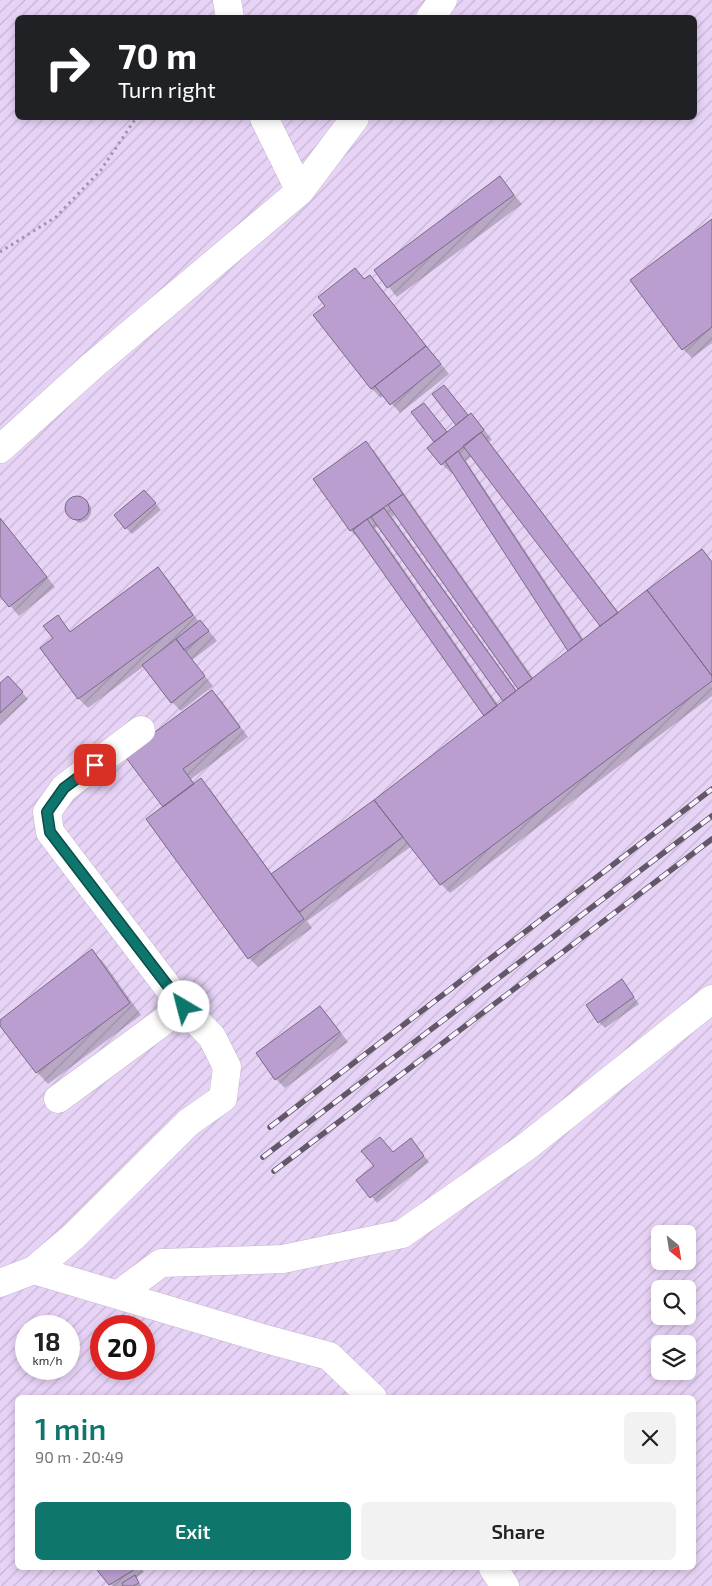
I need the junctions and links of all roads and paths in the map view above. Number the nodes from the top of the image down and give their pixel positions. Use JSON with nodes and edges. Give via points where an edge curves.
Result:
{"nodes":[{"id":1,"x":443,"y":0,"type":"edge"},
{"id":2,"x":432,"y":15,"type":"edge"},
{"id":3,"x":135,"y":120,"type":"edge"},
{"id":4,"x":265,"y":120,"type":"edge"},
{"id":5,"x":353,"y":120,"type":"edge"},
{"id":6,"x":300,"y":191,"type":"junction"},
{"id":7,"x":0,"y":252,"type":"edge"},
{"id":8,"x":0,"y":449,"type":"edge"},
{"id":9,"x":141,"y":730,"type":"dead end"},
{"id":10,"x":712,"y":999,"type":"edge"},
{"id":11,"x":184,"y":1007,"type":"junction"},
{"id":12,"x":58,"y":1099,"type":"dead end"},
{"id":13,"x":34,"y":1270,"type":"junction"},
{"id":14,"x":0,"y":1283,"type":"edge"},
{"id":15,"x":118,"y":1294,"type":"junction"},
{"id":16,"x":370,"y":1395,"type":"edge"},
{"id":17,"x":494,"y":1570,"type":"edge"},
{"id":18,"x":505,"y":1586,"type":"edge"}],
"edges":[{"from":1,"to":2,"type":"lane"},
{"from":3,"to":7,"type":"path","via":[[101,170],[56,217]]},
{"from":4,"to":6,"type":"lane"},
{"from":5,"to":6,"type":"lane"},
{"from":6,"to":8,"type":"lane","via":[[92,366]]},
{"from":9,"to":11,"type":"lane","via":[[64,788],[47,812],[50,832]]},
{"from":10,"to":15,"type":"lane","via":[[526,1147],[402,1234],[283,1259],[161,1263]]},
{"from":11,"to":12,"type":"lane"},
{"from":11,"to":13,"type":"lane","via":[[212,1037],[226,1067],[223,1098],[189,1122]]},
{"from":13,"to":14,"type":"lane"},
{"from":13,"to":15,"type":"lane"},
{"from":15,"to":16,"type":"lane","via":[[329,1356]]},
{"from":17,"to":18,"type":"lane"}]}
